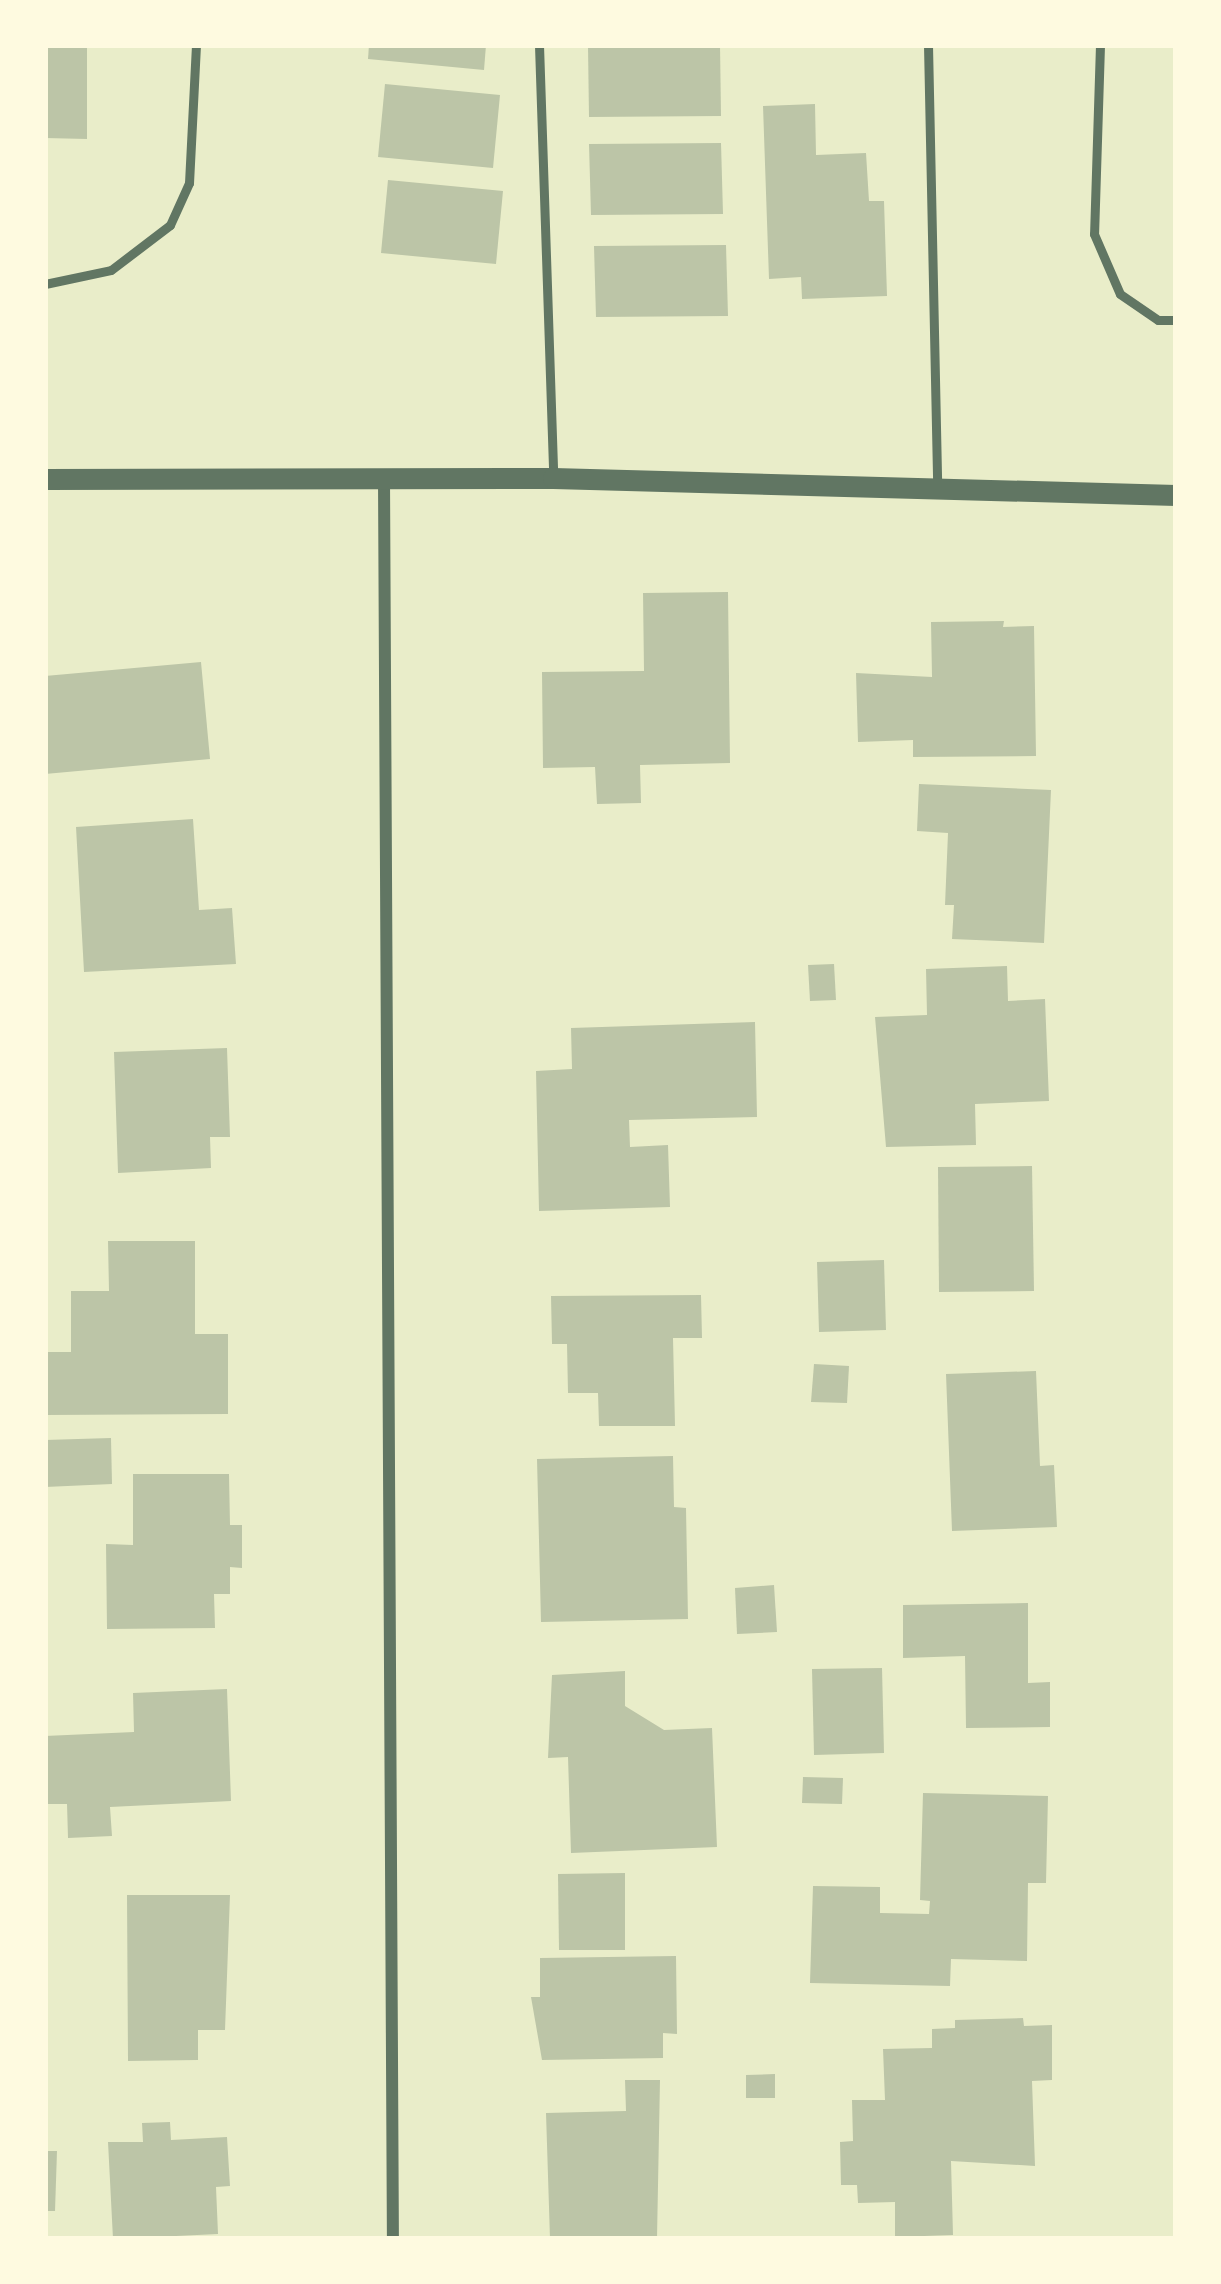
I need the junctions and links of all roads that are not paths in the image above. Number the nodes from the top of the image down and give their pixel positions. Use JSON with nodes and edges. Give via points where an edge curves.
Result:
{"nodes":[{"id":1,"x":196,"y":45,"type":"edge"},
{"id":2,"x":539,"y":45,"type":"edge"},
{"id":3,"x":928,"y":45,"type":"edge"},
{"id":4,"x":1100,"y":45,"type":"edge"},
{"id":5,"x":45,"y":284,"type":"edge"},
{"id":6,"x":1176,"y":320,"type":"edge"},
{"id":7,"x":554,"y":478,"type":"junction"},
{"id":8,"x":45,"y":479,"type":"edge"},
{"id":9,"x":384,"y":479,"type":"junction"},
{"id":10,"x":937,"y":488,"type":"junction"},
{"id":11,"x":1176,"y":495,"type":"edge"},
{"id":12,"x":393,"y":2239,"type":"edge"}],
"edges":[{"from":1,"to":5,"type":"lane","via":[[189,183],[170,225],[111,270]]},
{"from":2,"to":7,"type":"lane"},
{"from":3,"to":10,"type":"lane"},
{"from":4,"to":6,"type":"lane","via":[[1094,234],[1120,294],[1158,320]]},
{"from":7,"to":9,"type":"street"},
{"from":7,"to":10,"type":"street"},
{"from":8,"to":9,"type":"street"},
{"from":9,"to":12,"type":"street"},
{"from":10,"to":11,"type":"street"}]}
